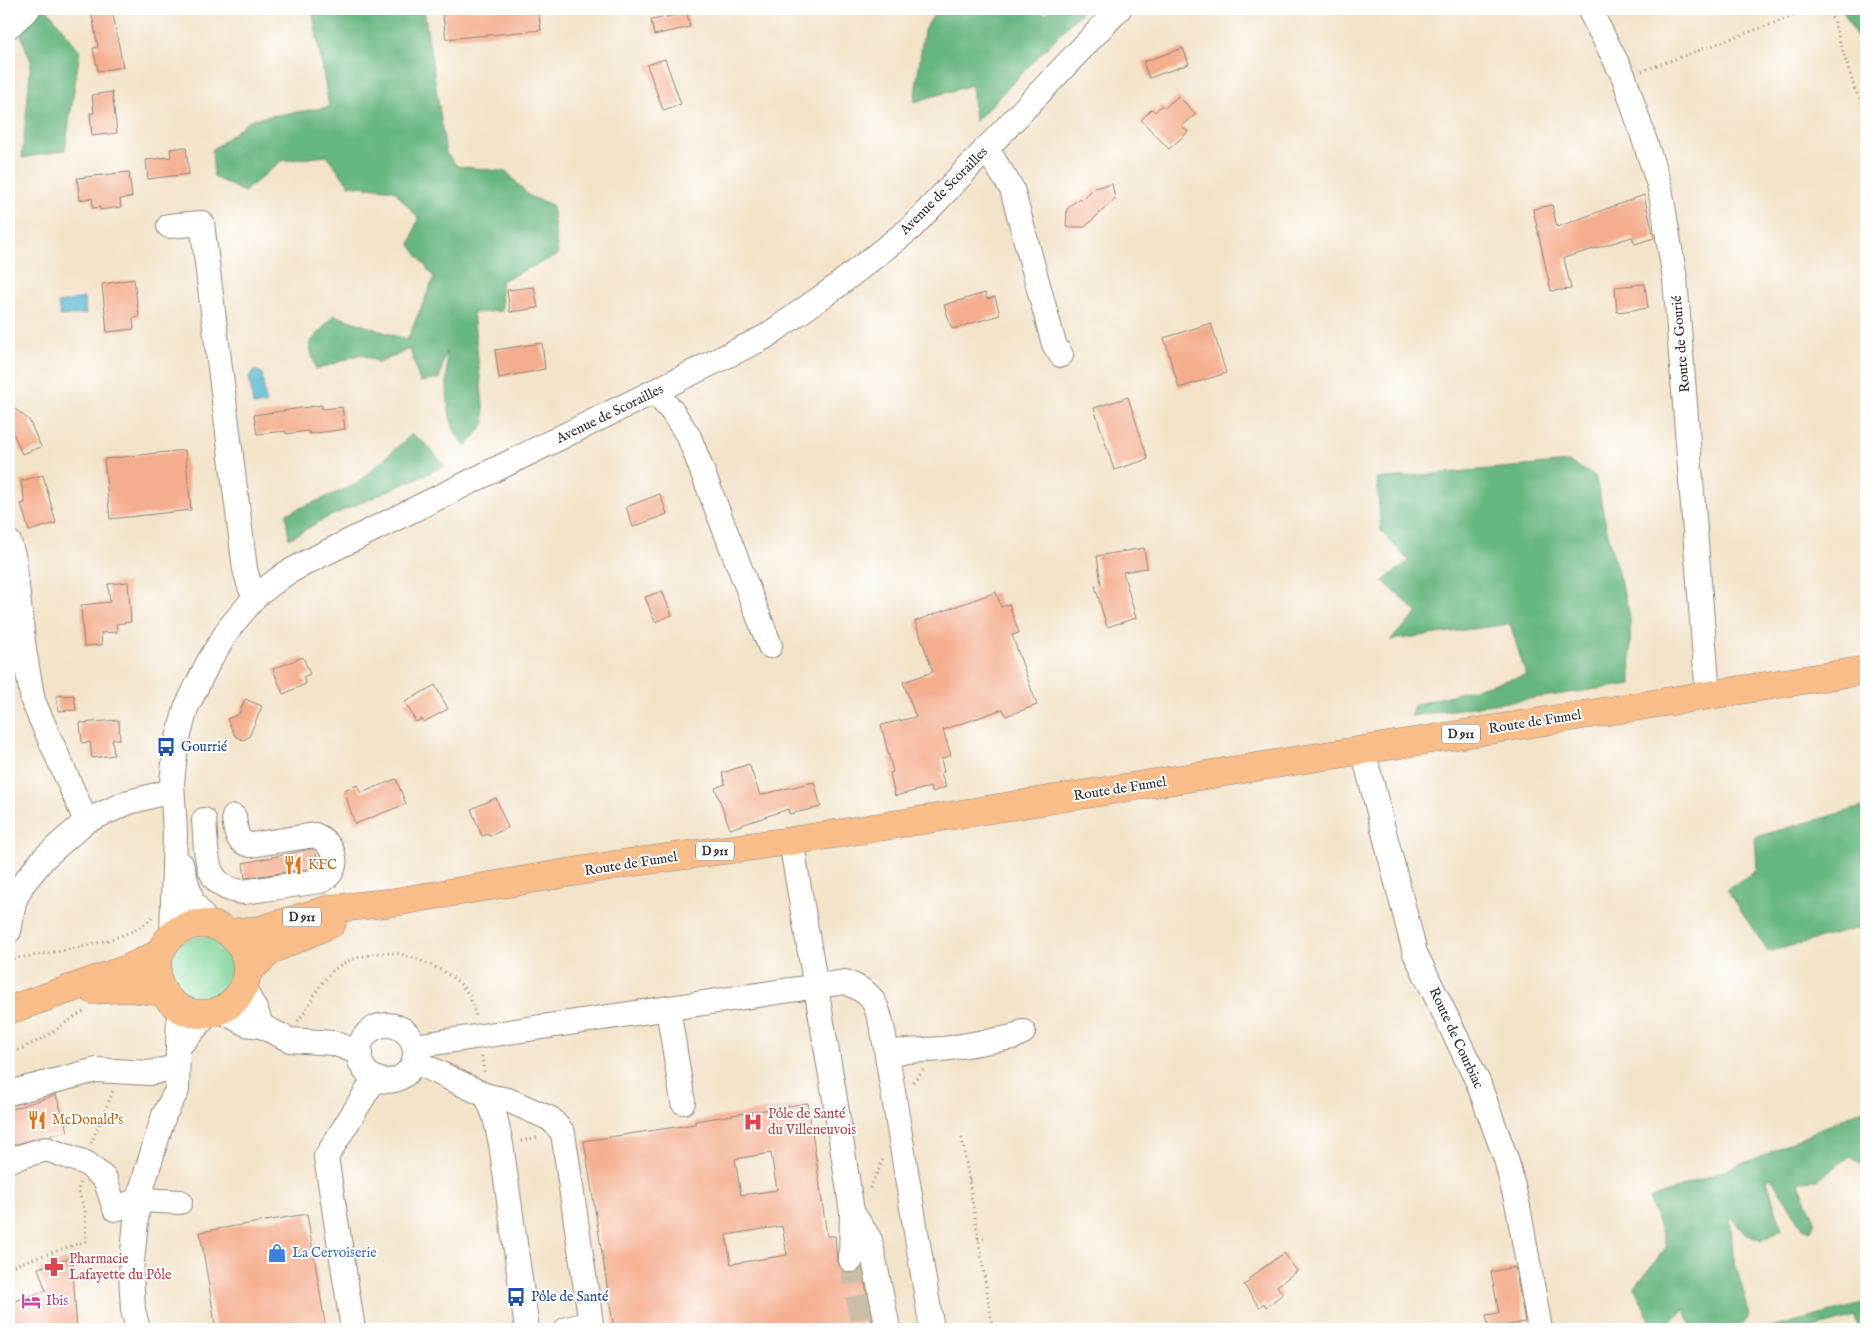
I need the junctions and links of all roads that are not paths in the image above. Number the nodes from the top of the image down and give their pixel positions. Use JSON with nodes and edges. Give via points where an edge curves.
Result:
{"nodes":[{"id":1,"x":28,"y":9,"type":"edge"},
{"id":2,"x":1119,"y":9,"type":"edge"},
{"id":3,"x":1589,"y":9,"type":"edge"},
{"id":4,"x":9,"y":26,"type":"edge"},
{"id":5,"x":986,"y":148,"type":"junction"},
{"id":6,"x":169,"y":226,"type":"dead end"},
{"id":7,"x":1061,"y":355,"type":"dead end"},
{"id":8,"x":654,"y":392,"type":"junction"},
{"id":9,"x":9,"y":542,"type":"edge"},
{"id":10,"x":256,"y":596,"type":"junction"},
{"id":11,"x":770,"y":646,"type":"dead end"},
{"id":12,"x":1866,"y":670,"type":"edge"},
{"id":13,"x":1708,"y":695,"type":"junction"},
{"id":14,"x":1363,"y":750,"type":"junction"},
{"id":15,"x":171,"y":791,"type":"junction"},
{"id":16,"x":234,"y":817,"type":"dead end"},
{"id":17,"x":204,"y":820,"type":"dead end"},
{"id":18,"x":86,"y":821,"type":"junction"},
{"id":19,"x":174,"y":832,"type":"junction"},
{"id":20,"x":791,"y":841,"type":"junction"},
{"id":21,"x":374,"y":904,"type":"junction"},
{"id":22,"x":220,"y":929,"type":"junction"},
{"id":23,"x":9,"y":931,"type":"edge"},
{"id":24,"x":166,"y":944,"type":"junction"},
{"id":25,"x":245,"y":980,"type":"junction"},
{"id":26,"x":814,"y":986,"type":"junction"},
{"id":27,"x":60,"y":993,"type":"junction"},
{"id":28,"x":171,"y":1000,"type":"junction"},
{"id":29,"x":668,"y":1008,"type":"junction"},
{"id":30,"x":9,"y":1010,"type":"edge"},
{"id":31,"x":215,"y":1012,"type":"junction"},
{"id":32,"x":261,"y":1026,"type":"junction"},
{"id":33,"x":1023,"y":1032,"type":"dead end"},
{"id":34,"x":887,"y":1052,"type":"junction"},
{"id":35,"x":360,"y":1053,"type":"junction"},
{"id":36,"x":414,"y":1053,"type":"junction"},
{"id":37,"x":178,"y":1056,"type":"junction"},
{"id":38,"x":375,"y":1078,"type":"junction"},
{"id":39,"x":9,"y":1093,"type":"edge"},
{"id":40,"x":487,"y":1096,"type":"junction"},
{"id":41,"x":683,"y":1102,"type":"dead end"},
{"id":42,"x":9,"y":1160,"type":"edge"},
{"id":43,"x":138,"y":1200,"type":"junction"},
{"id":44,"x":180,"y":1202,"type":"dead end"},
{"id":45,"x":852,"y":1212,"type":"junction"},
{"id":46,"x":851,"y":1260,"type":"tunnel mouth"},
{"id":47,"x":138,"y":1329,"type":"edge"},
{"id":48,"x":353,"y":1329,"type":"edge"},
{"id":49,"x":527,"y":1329,"type":"edge"},
{"id":50,"x":567,"y":1329,"type":"edge"},
{"id":51,"x":882,"y":1329,"type":"edge"},
{"id":52,"x":932,"y":1329,"type":"edge"},
{"id":53,"x":1540,"y":1329,"type":"edge"}],
"edges":[{"from":1,"to":4,"type":"street"},
{"from":2,"to":5,"type":"street","name":"Avenue de Scorailles"},
{"from":3,"to":13,"type":"street","name":"Route de Gourié","via":[[1624,77],[1660,188],[1675,278]]},
{"from":5,"to":7,"type":"street","via":[[1012,189],[1054,344]]},
{"from":5,"to":8,"type":"street","name":"Avenue de Scorailles","via":[[910,228],[832,290],[765,337]]},
{"from":6,"to":10,"type":"street","via":[[202,223],[245,569]]},
{"from":8,"to":10,"type":"street","name":"Avenue de Scorailles","via":[[311,560],[285,574]]},
{"from":8,"to":11,"type":"street","via":[[672,411],[689,438]]},
{"from":9,"to":18,"type":"street","via":[[33,701]]},
{"from":10,"to":15,"type":"street","name":"Avenue de Scorailles","via":[[230,627],[186,708],[176,746]]},
{"from":12,"to":13,"type":"main road","name":"Route de Fumel","number":"D 911"},
{"from":13,"to":14,"type":"main road","name":"Route de Fumel","number":"D 911"},
{"from":14,"to":20,"type":"main road","name":"Route de Fumel","number":"D 911"},
{"from":14,"to":53,"type":"street","name":"Route de Courbiac","via":[[1415,953],[1478,1082],[1506,1159]]},
{"from":15,"to":18,"type":"street","via":[[129,802]]},
{"from":15,"to":19,"type":"street","name":"Avenue de Scorailles"},
{"from":16,"to":17,"type":"street","via":[[239,841],[243,844],[321,838],[333,850],[334,870],[320,881],[243,892],[222,887],[212,877],[209,868]]},
{"from":18,"to":23,"type":"street","via":[[44,858],[22,885],[14,902]]},
{"from":19,"to":22,"type":"street","name":"Avenue de Scorailles","via":[[192,901]]},
{"from":19,"to":24,"type":"street","name":"Avenue de Scorailles"},
{"from":20,"to":21,"type":"main road","name":"Route de Fumel","number":"D 911"},
{"from":20,"to":26,"type":"street"},
{"from":21,"to":22,"type":"main road","name":"Route de Fumel","number":"D 911","via":[[330,909],[260,930]]},
{"from":21,"to":25,"type":"main road","name":"Route de Fumel","number":"D 911","via":[[271,950]]},
{"from":22,"to":24,"type":"main road","via":[[192,925]]},
{"from":22,"to":25,"type":"main road","via":[[240,944],[246,958]]},
{"from":24,"to":27,"type":"main road","via":[[127,969]]},
{"from":24,"to":28,"type":"main road","via":[[157,973]]},
{"from":25,"to":31,"type":"main road","via":[[230,1004]]},
{"from":25,"to":32,"type":"street"},
{"from":26,"to":29,"type":"street"},
{"from":26,"to":34,"type":"street","via":[[845,982],[864,989],[878,1008]]},
{"from":26,"to":45,"type":"street"},
{"from":27,"to":28,"type":"main road","via":[[129,988]]},
{"from":27,"to":30,"type":"main road"},
{"from":28,"to":31,"type":"main road","via":[[194,1013]]},
{"from":28,"to":37,"type":"street"},
{"from":29,"to":36,"type":"street","via":[[479,1036]]},
{"from":29,"to":41,"type":"street"},
{"from":31,"to":32,"type":"street"},
{"from":31,"to":37,"type":"street"},
{"from":32,"to":35,"type":"street","via":[[290,1040],[333,1043]]},
{"from":33,"to":34,"type":"street","via":[[1013,1037],[944,1049]]},
{"from":34,"to":52,"type":"street"},
{"from":35,"to":36,"type":"street","via":[[365,1036],[388,1025],[405,1031]]},
{"from":35,"to":38,"type":"street","via":[[363,1068]]},
{"from":36,"to":38,"type":"street","via":[[406,1074],[399,1079]]},
{"from":36,"to":40,"type":"street"},
{"from":37,"to":39,"type":"street","via":[[149,1073],[96,1070]]},
{"from":37,"to":43,"type":"street","via":[[177,1090],[164,1115]]},
{"from":38,"to":48,"type":"street","via":[[326,1157]]},
{"from":40,"to":49,"type":"street","via":[[501,1144]]},
{"from":40,"to":50,"type":"street","via":[[508,1100],[550,1119],[563,1133],[591,1323]]},
{"from":42,"to":43,"type":"street","via":[[46,1149],[86,1163],[105,1179],[115,1210]]},
{"from":43,"to":44,"type":"street"},
{"from":43,"to":47,"type":"street","via":[[132,1272],[133,1310]]},
{"from":45,"to":46,"type":"street"},
{"from":45,"to":51,"type":"street","via":[[870,1240],[888,1328]]}]}
